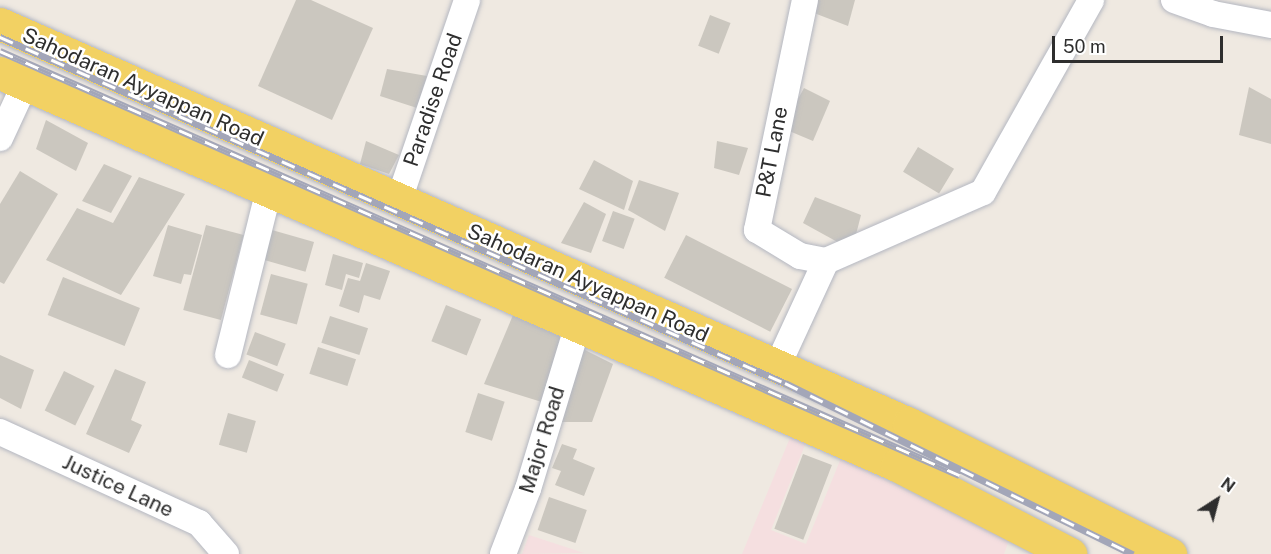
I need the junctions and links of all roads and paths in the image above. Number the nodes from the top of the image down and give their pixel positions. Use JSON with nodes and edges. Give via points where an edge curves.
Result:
{"nodes":[{"id":1,"x":467,"y":0,"type":"edge"},
{"id":2,"x":805,"y":0,"type":"edge"},
{"id":3,"x":1091,"y":0,"type":"edge"},
{"id":4,"x":1174,"y":0,"type":"edge"},
{"id":5,"x":0,"y":24,"type":"edge"},
{"id":6,"x":1271,"y":25,"type":"edge"},
{"id":7,"x":13,"y":78,"type":"edge"},
{"id":8,"x":0,"y":138,"type":"edge"},
{"id":9,"x":268,"y":193,"type":"junction"},
{"id":10,"x":399,"y":200,"type":"junction"},
{"id":11,"x":826,"y":261,"type":"junction"},
{"id":12,"x":578,"y":324,"type":"junction"},
{"id":13,"x":228,"y":355,"type":"dead end"},
{"id":14,"x":777,"y":367,"type":"junction"},
{"id":15,"x":0,"y":432,"type":"edge"},
{"id":16,"x":1047,"y":492,"type":"junction"},
{"id":17,"x":1026,"y":531,"type":"junction"},
{"id":18,"x":226,"y":554,"type":"edge"},
{"id":19,"x":503,"y":554,"type":"edge"},
{"id":20,"x":1070,"y":554,"type":"edge"},
{"id":21,"x":1170,"y":554,"type":"edge"}],
"edges":[{"from":1,"to":10,"type":"street","name":"Paradise Road"},
{"from":2,"to":11,"type":"street","name":"P&T Lane","via":[[758,230],[800,256]]},
{"from":3,"to":11,"type":"street","via":[[984,192]]},
{"from":4,"to":6,"type":"street","via":[[1213,14]]},
{"from":5,"to":10,"type":"main road","name":"Sahodaran Ayyappan Road"},
{"from":7,"to":8,"type":"street"},
{"from":7,"to":9,"type":"main road","name":"Sahodaran Ayyappan Road"},
{"from":9,"to":12,"type":"main road","name":"Sahodaran Ayyappan Road"},
{"from":9,"to":13,"type":"street"},
{"from":10,"to":14,"type":"main road","name":"Sahodaran Ayyappan Road"},
{"from":11,"to":14,"type":"street"},
{"from":12,"to":17,"type":"main road","name":"Sahodaran Ayyappan Road","via":[[897,465]]},
{"from":12,"to":19,"type":"street","name":"Major Road","via":[[528,489]]},
{"from":14,"to":16,"type":"main road","name":"Sahodaran Ayyappan Road"},
{"from":15,"to":18,"type":"street","name":"Justice Lane","via":[[199,523]]},
{"from":16,"to":17,"type":"main road"},
{"from":16,"to":21,"type":"main road","name":"Sahodaran Ayyappan Road"},
{"from":17,"to":20,"type":"main road","name":"Sahodaran Ayyappan Road"}]}
